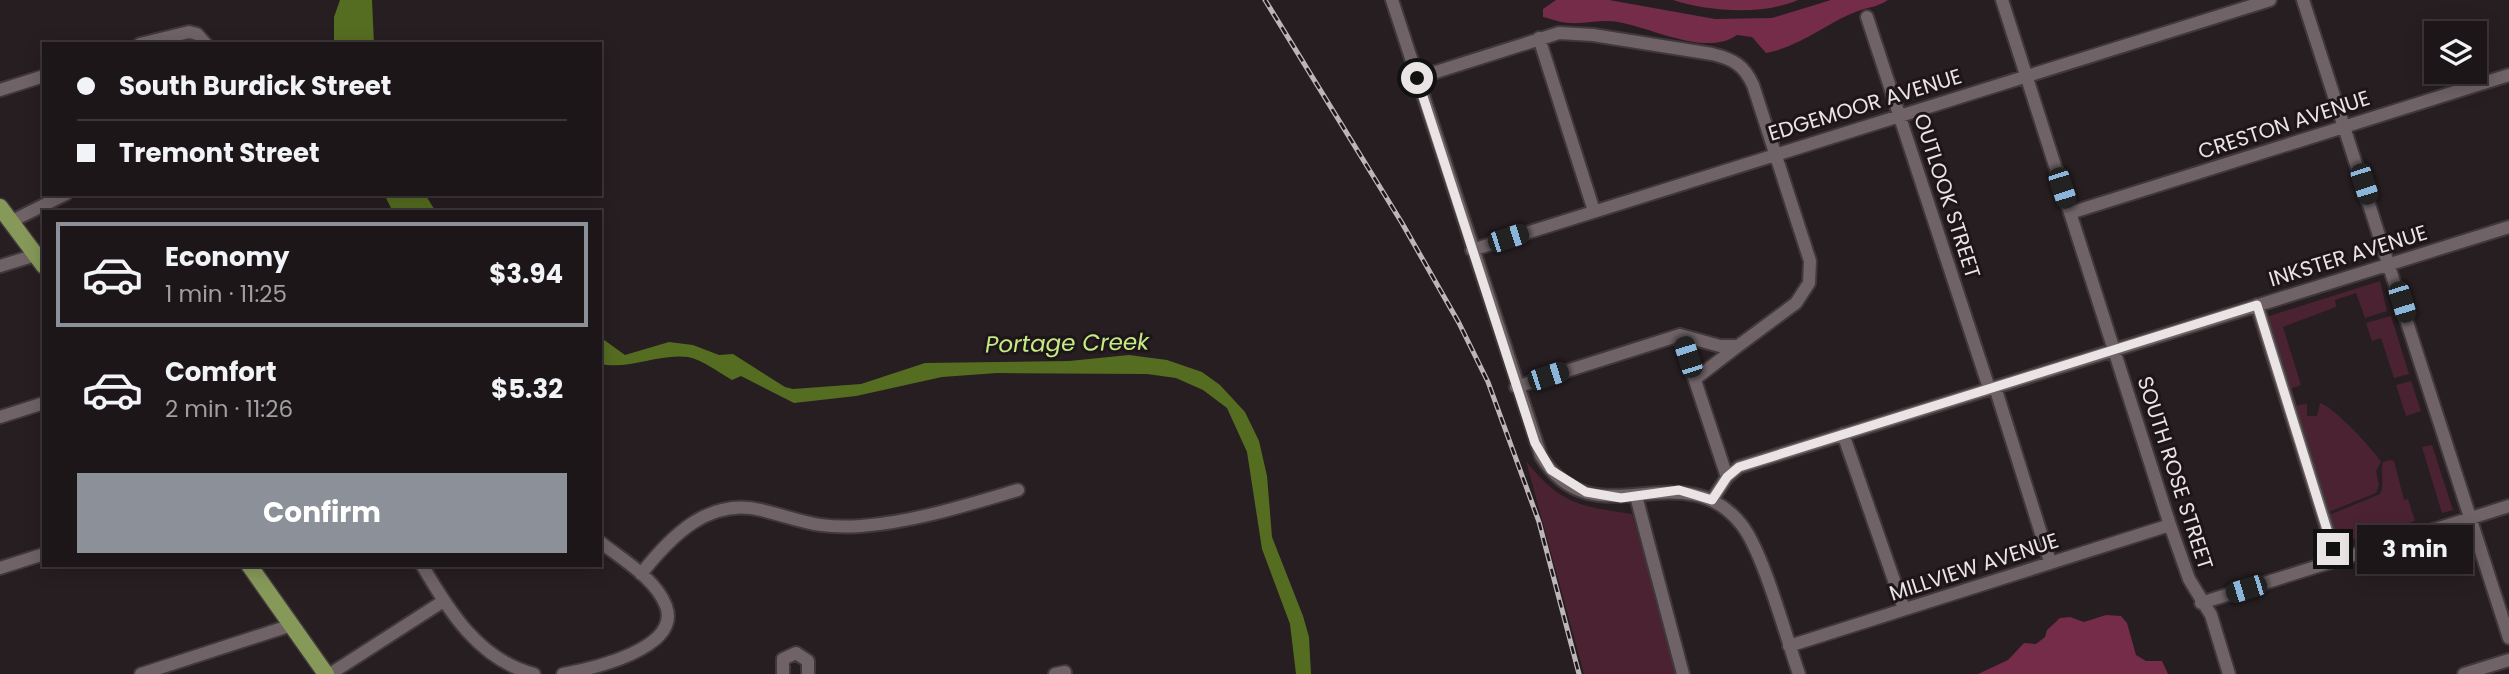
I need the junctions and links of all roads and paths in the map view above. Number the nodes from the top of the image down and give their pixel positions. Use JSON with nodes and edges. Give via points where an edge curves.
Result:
{"nodes":[{"id":1,"x":1392,"y":0,"type":"edge"},
{"id":2,"x":2001,"y":0,"type":"edge"},
{"id":3,"x":2270,"y":0,"type":"edge"},
{"id":4,"x":2303,"y":0,"type":"edge"},
{"id":5,"x":1867,"y":17,"type":"dead end"},
{"id":6,"x":1539,"y":38,"type":"junction"},
{"id":7,"x":201,"y":39,"type":"edge"},
{"id":8,"x":147,"y":42,"type":"edge"},
{"id":9,"x":2025,"y":75,"type":"junction"},
{"id":10,"x":2509,"y":75,"type":"edge"},
{"id":11,"x":42,"y":77,"type":"edge"},
{"id":12,"x":1417,"y":78,"type":"junction"},
{"id":13,"x":0,"y":90,"type":"edge"},
{"id":14,"x":1900,"y":116,"type":"junction"},
{"id":15,"x":2344,"y":126,"type":"junction"},
{"id":16,"x":1775,"y":153,"type":"junction"},
{"id":17,"x":62,"y":196,"type":"edge"},
{"id":18,"x":0,"y":207,"type":"edge"},
{"id":19,"x":1594,"y":211,"type":"junction"},
{"id":20,"x":2070,"y":214,"type":"junction"},
{"id":21,"x":12,"y":221,"type":"junction"},
{"id":22,"x":2509,"y":227,"type":"edge"},
{"id":23,"x":1472,"y":250,"type":"junction"},
{"id":24,"x":40,"y":260,"type":"edge"},
{"id":25,"x":2390,"y":263,"type":"junction"},
{"id":26,"x":0,"y":267,"type":"edge"},
{"id":27,"x":2257,"y":305,"type":"junction"},
{"id":28,"x":1680,"y":335,"type":"junction"},
{"id":29,"x":1738,"y":346,"type":"junction"},
{"id":30,"x":2115,"y":350,"type":"junction"},
{"id":31,"x":1695,"y":379,"type":"junction"},
{"id":32,"x":1516,"y":387,"type":"junction"},
{"id":33,"x":1992,"y":388,"type":"junction"},
{"id":34,"x":42,"y":404,"type":"edge"},
{"id":35,"x":0,"y":417,"type":"edge"},
{"id":36,"x":1843,"y":434,"type":"junction"},
{"id":37,"x":1727,"y":477,"type":"junction"},
{"id":38,"x":1018,"y":490,"type":"dead end"},
{"id":39,"x":1636,"y":496,"type":"junction"},
{"id":40,"x":1712,"y":500,"type":"junction"},
{"id":41,"x":2509,"y":506,"type":"edge"},
{"id":42,"x":2470,"y":518,"type":"junction"},
{"id":43,"x":2170,"y":525,"type":"junction"},
{"id":44,"x":602,"y":544,"type":"edge"},
{"id":45,"x":42,"y":555,"type":"edge"},
{"id":46,"x":2337,"y":561,"type":"junction"},
{"id":47,"x":2050,"y":562,"type":"junction"},
{"id":48,"x":250,"y":567,"type":"edge"},
{"id":49,"x":423,"y":567,"type":"edge"},
{"id":50,"x":0,"y":568,"type":"edge"},
{"id":51,"x":641,"y":573,"type":"junction"},
{"id":52,"x":442,"y":602,"type":"junction"},
{"id":53,"x":2201,"y":603,"type":"junction"},
{"id":54,"x":1904,"y":609,"type":"junction"},
{"id":55,"x":292,"y":625,"type":"junction"},
{"id":56,"x":2509,"y":638,"type":"edge"},
{"id":57,"x":1789,"y":646,"type":"junction"},
{"id":58,"x":2509,"y":660,"type":"edge"},
{"id":59,"x":141,"y":674,"type":"edge"},
{"id":60,"x":328,"y":674,"type":"edge"},
{"id":61,"x":534,"y":674,"type":"edge"},
{"id":62,"x":564,"y":674,"type":"edge"},
{"id":63,"x":783,"y":674,"type":"edge"},
{"id":64,"x":808,"y":674,"type":"edge"},
{"id":65,"x":1683,"y":674,"type":"edge"},
{"id":66,"x":1799,"y":674,"type":"edge"},
{"id":67,"x":2229,"y":674,"type":"edge"},
{"id":68,"x":2464,"y":674,"type":"edge"}],
"edges":[{"from":1,"to":12,"type":"street"},
{"from":2,"to":9,"type":"street","name":"SOUTH ROSE STREET"},
{"from":3,"to":9,"type":"street","name":"EDGEMOOR AVENUE"},
{"from":4,"to":15,"type":"street"},
{"from":5,"to":14,"type":"street","name":"OUTLOOK STREET"},
{"from":6,"to":12,"type":"street"},
{"from":6,"to":16,"type":"street","via":[[1559,33],[1593,35],[1712,54],[1738,63],[1753,85]]},
{"from":6,"to":19,"type":"street"},
{"from":7,"to":8,"type":"street","via":[[173,34]]},
{"from":9,"to":14,"type":"street","name":"EDGEMOOR AVENUE"},
{"from":9,"to":20,"type":"street","name":"SOUTH ROSE STREET"},
{"from":10,"to":15,"type":"street","name":"CRESTON AVENUE"},
{"from":11,"to":13,"type":"street"},
{"from":12,"to":23,"type":"street"},
{"from":14,"to":16,"type":"street","name":"EDGEMOOR AVENUE"},
{"from":14,"to":33,"type":"street","name":"OUTLOOK STREET"},
{"from":15,"to":20,"type":"street","name":"CRESTON AVENUE"},
{"from":15,"to":25,"type":"street"},
{"from":16,"to":19,"type":"street","name":"EDGEMOOR AVENUE"},
{"from":16,"to":29,"type":"street","via":[[1810,261],[1809,283],[1796,303]]},
{"from":17,"to":21,"type":"street"},
{"from":18,"to":21,"type":"main road"},
{"from":19,"to":23,"type":"street","name":"EDGEMOOR AVENUE"},
{"from":20,"to":30,"type":"street","name":"SOUTH ROSE STREET"},
{"from":21,"to":24,"type":"main road"},
{"from":22,"to":25,"type":"street","name":"INKSTER AVENUE"},
{"from":23,"to":32,"type":"street"},
{"from":24,"to":26,"type":"street"},
{"from":25,"to":27,"type":"street","name":"INKSTER AVENUE"},
{"from":25,"to":42,"type":"street"},
{"from":27,"to":30,"type":"street","name":"INKSTER AVENUE"},
{"from":27,"to":46,"type":"street"},
{"from":28,"to":29,"type":"street"},
{"from":28,"to":31,"type":"street"},
{"from":28,"to":32,"type":"street"},
{"from":29,"to":31,"type":"street"},
{"from":30,"to":33,"type":"street","name":"INKSTER AVENUE"},
{"from":30,"to":43,"type":"street","name":"SOUTH ROSE STREET"},
{"from":31,"to":37,"type":"street"},
{"from":32,"to":39,"type":"street","via":[[1541,456],[1551,470],[1599,496]]},
{"from":33,"to":36,"type":"street","name":"INKSTER AVENUE"},
{"from":33,"to":47,"type":"street","name":"OUTLOOK STREET"},
{"from":34,"to":35,"type":"street"},
{"from":36,"to":37,"type":"street","name":"INKSTER AVENUE","via":[[1739,467]]},
{"from":36,"to":54,"type":"street"},
{"from":37,"to":40,"type":"street","name":"INKSTER AVENUE"},
{"from":38,"to":51,"type":"street","via":[[948,510],[864,526],[807,525],[762,510],[724,508],[676,534]]},
{"from":39,"to":40,"type":"street","via":[[1679,490]]},
{"from":39,"to":65,"type":"street"},
{"from":40,"to":57,"type":"street","via":[[1727,508],[1748,533]]},
{"from":41,"to":42,"type":"street"},
{"from":42,"to":46,"type":"street"},
{"from":42,"to":56,"type":"street"},
{"from":43,"to":47,"type":"street","name":"MILLVIEW AVENUE"},
{"from":43,"to":53,"type":"street","name":"SOUTH ROSE STREET"},
{"from":44,"to":51,"type":"street"},
{"from":45,"to":50,"type":"street"},
{"from":46,"to":53,"type":"street"},
{"from":47,"to":54,"type":"street","name":"MILLVIEW AVENUE"},
{"from":48,"to":55,"type":"main road"},
{"from":49,"to":52,"type":"street"},
{"from":51,"to":62,"type":"street","via":[[667,607],[662,631],[642,650]]},
{"from":52,"to":60,"type":"street"},
{"from":52,"to":61,"type":"street","via":[[501,662]]},
{"from":53,"to":67,"type":"street","name":"SOUTH ROSE STREET","via":[[2211,615]]},
{"from":54,"to":57,"type":"street","name":"MILLVIEW AVENUE"},
{"from":55,"to":59,"type":"street"},
{"from":55,"to":60,"type":"main road"},
{"from":57,"to":66,"type":"street"},
{"from":58,"to":68,"type":"street"},
{"from":63,"to":64,"type":"street","via":[[783,659],[796,653],[808,661]]}]}
